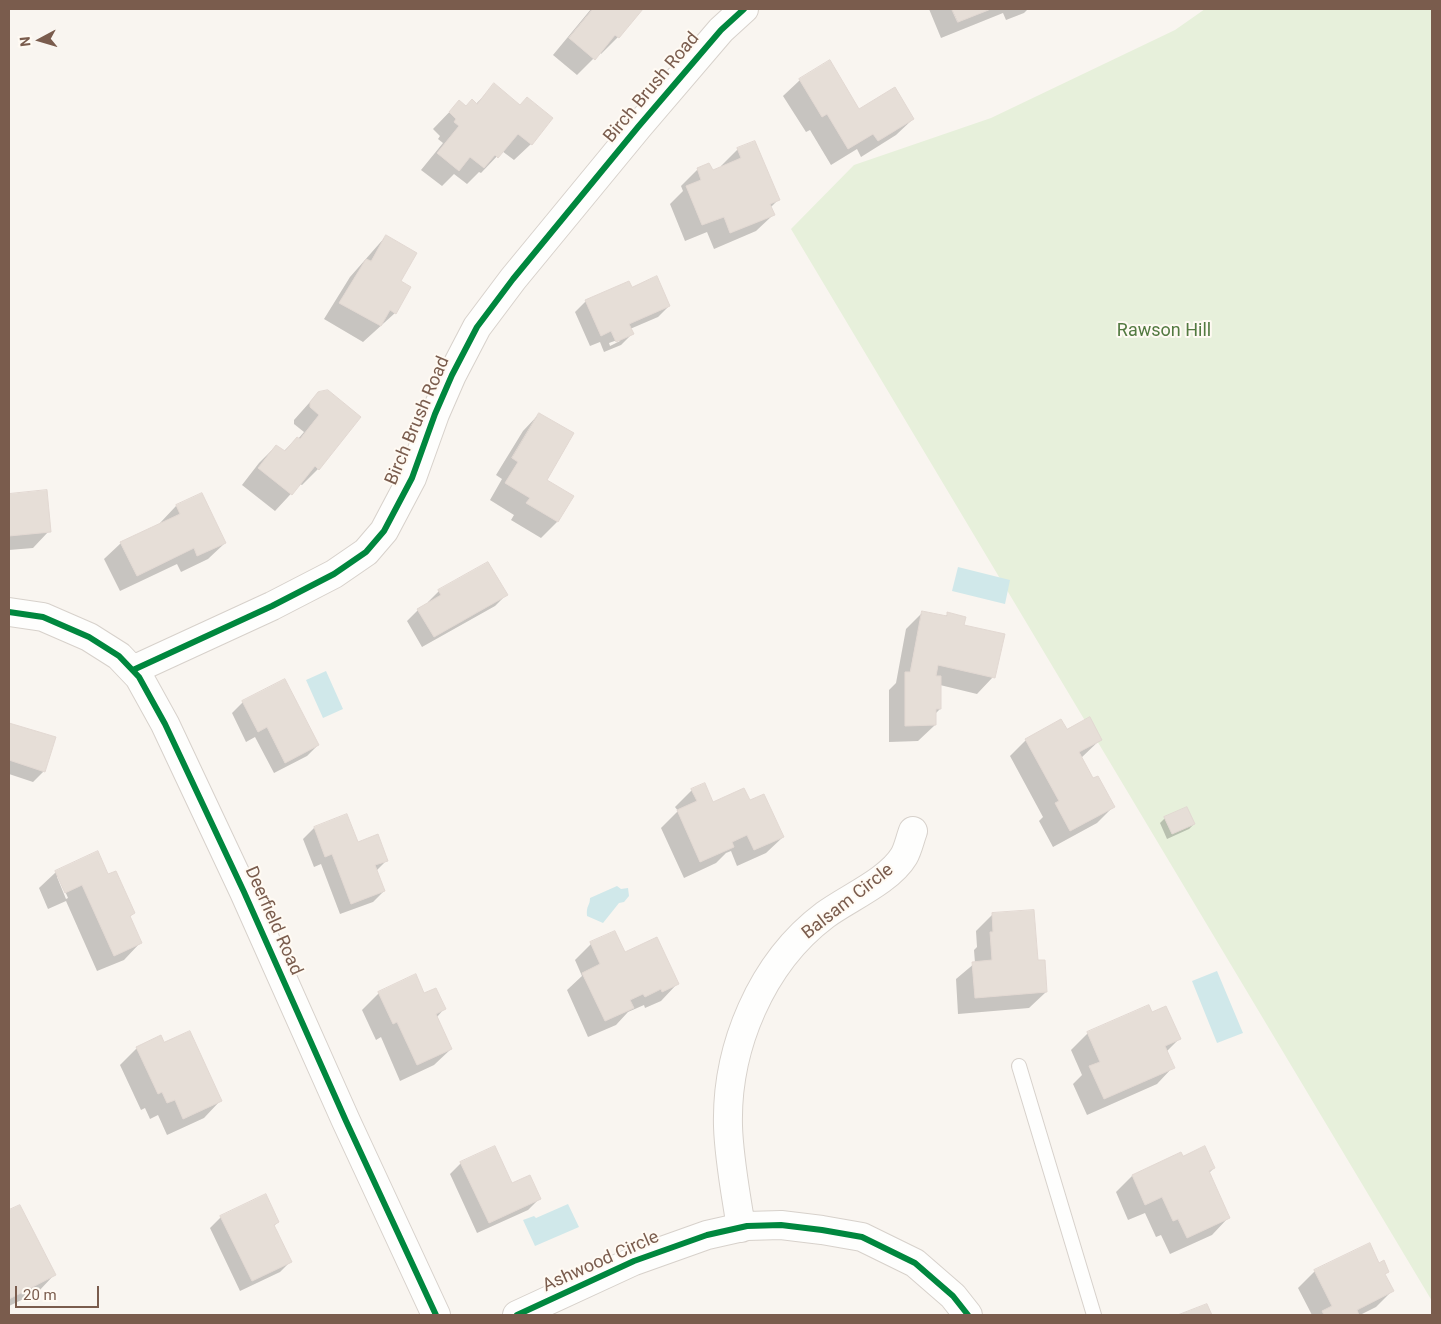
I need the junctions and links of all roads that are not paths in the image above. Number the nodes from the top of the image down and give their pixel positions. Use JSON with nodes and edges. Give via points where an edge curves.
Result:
{"nodes":[{"id":1,"x":744,"y":9,"type":"edge"},
{"id":2,"x":9,"y":612,"type":"edge"},
{"id":3,"x":133,"y":670,"type":"junction"},
{"id":4,"x":913,"y":831,"type":"dead end"},
{"id":5,"x":1019,"y":1066,"type":"dead end"},
{"id":6,"x":741,"y":1228,"type":"junction"},
{"id":7,"x":436,"y":1315,"type":"edge"},
{"id":8,"x":517,"y":1315,"type":"edge"},
{"id":9,"x":968,"y":1315,"type":"edge"},
{"id":10,"x":1094,"y":1315,"type":"edge"}],
"edges":[{"from":1,"to":3,"type":"street","name":"Birch Brush Road","via":[[721,30],[642,122],[477,327],[435,414],[412,478],[384,532],[366,552],[334,574],[272,606]]},
{"from":2,"to":3,"type":"street","name":"Deerfield Road","via":[[43,617],[89,637],[112,650]]},
{"from":3,"to":7,"type":"street","name":"Deerfield Road","via":[[165,724],[244,892]]},
{"from":4,"to":6,"type":"street","name":"Balsam Circle","via":[[896,866],[822,917],[786,955],[770,976],[746,1023],[732,1074],[728,1109],[730,1152]]},
{"from":5,"to":10,"type":"lane"},
{"from":6,"to":8,"type":"street","name":"Ashwood Circle","via":[[707,1235],[634,1261]]},
{"from":6,"to":9,"type":"street","name":"Ashwood Circle","via":[[781,1226],[862,1237],[915,1263],[953,1296]]}]}
